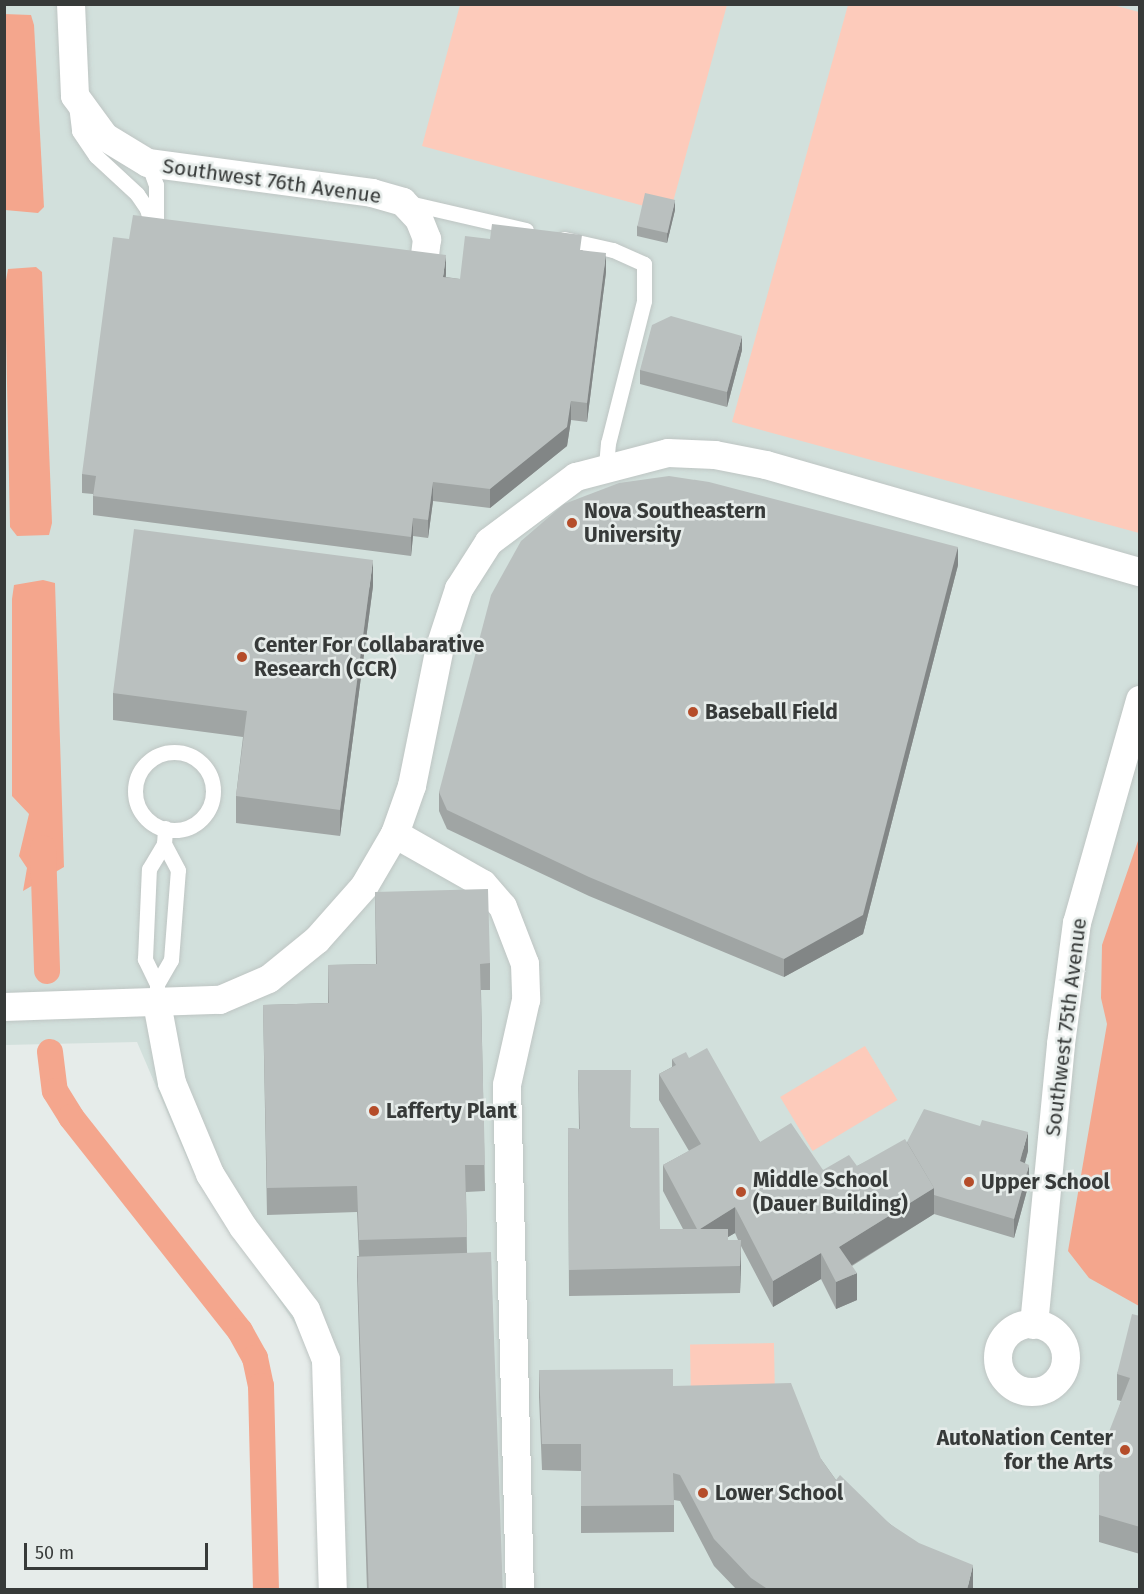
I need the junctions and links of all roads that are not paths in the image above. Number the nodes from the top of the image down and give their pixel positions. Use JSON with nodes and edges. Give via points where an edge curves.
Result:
{"nodes":[{"id":1,"x":71,"y":4,"type":"edge"},
{"id":2,"x":75,"y":96,"type":"junction"},
{"id":3,"x":148,"y":163,"type":"junction"},
{"id":4,"x":403,"y":202,"type":"junction"},
{"id":5,"x":423,"y":271,"type":"edge"},
{"id":6,"x":606,"y":466,"type":"junction"},
{"id":7,"x":1140,"y":572,"type":"edge"},
{"id":8,"x":1140,"y":700,"type":"edge"},
{"id":9,"x":395,"y":834,"type":"junction"},
{"id":10,"x":165,"y":836,"type":"junction"},
{"id":11,"x":147,"y":911,"type":"junction"},
{"id":12,"x":175,"y":913,"type":"junction"},
{"id":13,"x":157,"y":994,"type":"junction"},
{"id":14,"x":4,"y":1006,"type":"edge"},
{"id":15,"x":1034,"y":1325,"type":"dead end"},
{"id":16,"x":333,"y":1590,"type":"edge"},
{"id":17,"x":520,"y":1590,"type":"edge"}],
"edges":[{"from":1,"to":2,"type":"street"},
{"from":2,"to":3,"type":"street","name":"Southwest 76th Avenue","via":[[105,137]]},
{"from":2,"to":3,"type":"lane","via":[[80,131],[96,156],[137,194],[147,209],[155,236],[156,184]]},
{"from":3,"to":4,"type":"street","name":"Southwest 76th Avenue","via":[[372,193]]},
{"from":4,"to":5,"type":"street","name":"Southwest 76th Avenue","via":[[419,219],[427,238]]},
{"from":4,"to":6,"type":"lane","via":[[613,250],[644,264],[644,301],[608,443]]},
{"from":6,"to":7,"type":"street","via":[[668,453],[736,459]]},
{"from":6,"to":9,"type":"street","via":[[576,477],[489,542],[459,589],[440,647],[412,786]]},
{"from":8,"to":15,"type":"street","name":"Southwest 75th Avenue","via":[[1077,923],[1061,1044]]},
{"from":9,"to":13,"type":"street","via":[[364,887],[317,940],[269,979],[220,1000]]},
{"from":9,"to":17,"type":"street","via":[[483,884],[503,907],[525,964],[526,1000],[507,1084]]},
{"from":10,"to":10,"type":"lane","via":[[197,823],[212,802],[208,773],[196,759],[184,753],[153,759],[140,774],[136,786],[141,811]]},
{"from":10,"to":11,"type":"lane","via":[[149,869]]},
{"from":10,"to":12,"type":"lane","via":[[178,870]]},
{"from":11,"to":12,"type":"lane"},
{"from":11,"to":13,"type":"lane","via":[[145,959]]},
{"from":12,"to":13,"type":"lane","via":[[171,960]]},
{"from":13,"to":14,"type":"street"},
{"from":13,"to":16,"type":"street","via":[[172,1083],[210,1174],[243,1227],[306,1310],[326,1360]]}]}
